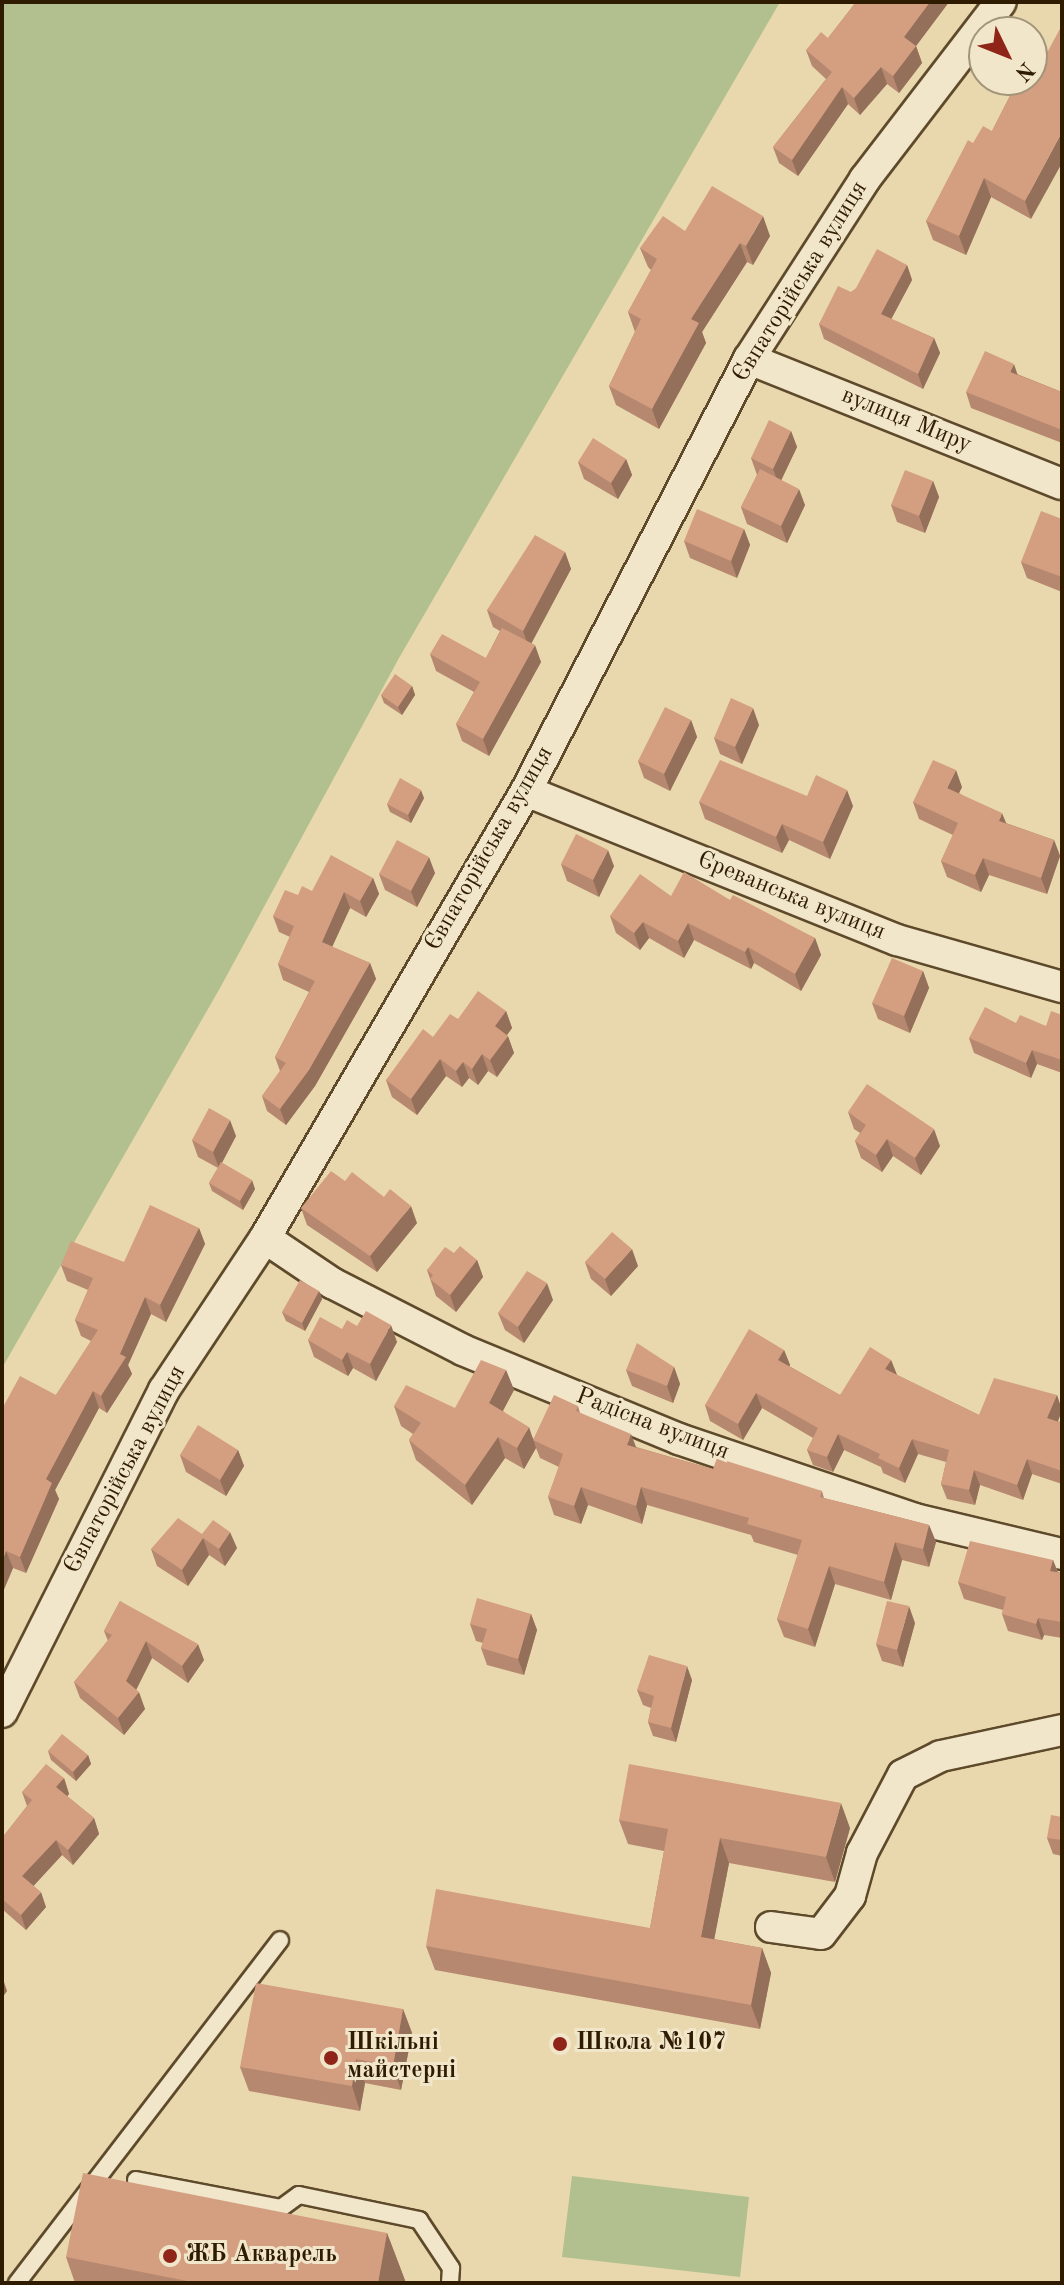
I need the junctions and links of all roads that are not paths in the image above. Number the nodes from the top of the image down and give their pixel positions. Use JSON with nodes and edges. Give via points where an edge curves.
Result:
{"nodes":[{"id":1,"x":1001,"y":2,"type":"edge"},
{"id":2,"x":749,"y":359,"type":"junction"},
{"id":3,"x":1062,"y":484,"type":"edge"},
{"id":4,"x":526,"y":791,"type":"junction"},
{"id":5,"x":1062,"y":987,"type":"edge"},
{"id":6,"x":265,"y":1238,"type":"junction"},
{"id":7,"x":1062,"y":1554,"type":"edge"},
{"id":8,"x":2,"y":1712,"type":"edge"},
{"id":9,"x":1062,"y":1730,"type":"edge"},
{"id":10,"x":771,"y":1927,"type":"dead end"},
{"id":11,"x":280,"y":1940,"type":"dead end"},
{"id":12,"x":136,"y":2180,"type":"edge"},
{"id":13,"x":17,"y":2283,"type":"edge"},
{"id":14,"x":450,"y":2283,"type":"edge"}],
"edges":[{"from":1,"to":2,"type":"street","name":"Євпаторійська вулиця","via":[[865,179]]},
{"from":2,"to":3,"type":"street","name":"вулиця Миру"},
{"from":2,"to":4,"type":"street","name":"Євпаторійська вулиця"},
{"from":4,"to":5,"type":"street","name":"Єреванська вулиця","via":[[897,940]]},
{"from":4,"to":6,"type":"street","name":"Євпаторійська вулиця"},
{"from":6,"to":7,"type":"street","name":"Радісна вулиця","via":[[332,1283],[463,1350],[679,1439],[915,1519]]},
{"from":6,"to":8,"type":"street","name":"Євпаторійська вулиця","via":[[164,1390]]},
{"from":9,"to":10,"type":"street","via":[[941,1756],[903,1775],[862,1853],[850,1896],[821,1934]]},
{"from":11,"to":13,"type":"lane"},
{"from":12,"to":14,"type":"lane","via":[[281,2208],[299,2195],[419,2220],[451,2268]]}]}
